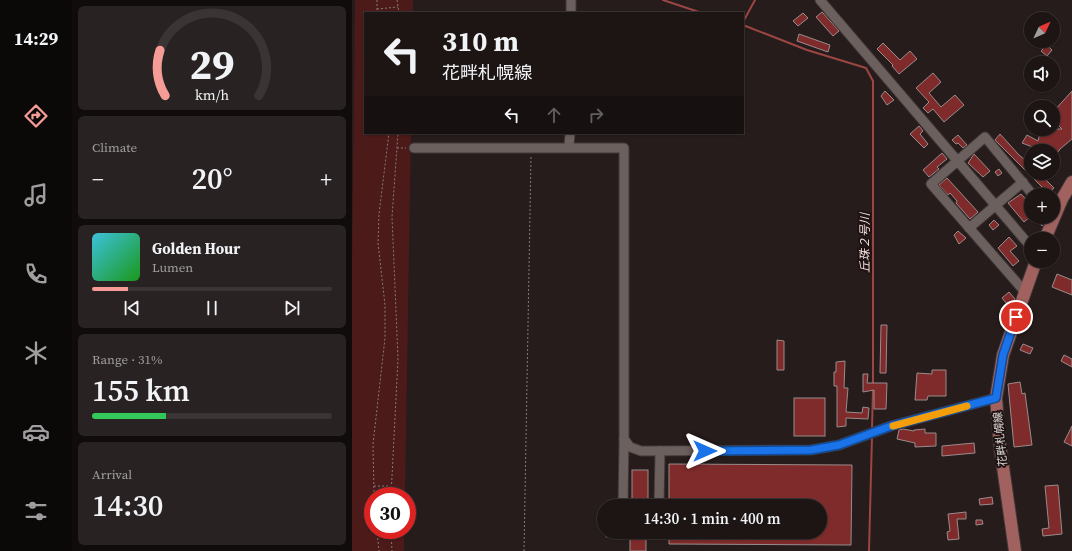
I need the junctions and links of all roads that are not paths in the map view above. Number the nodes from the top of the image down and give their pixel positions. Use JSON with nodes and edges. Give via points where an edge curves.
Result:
{"nodes":[{"id":1,"x":571,"y":0,"type":"edge"},
{"id":2,"x":820,"y":0,"type":"edge"},
{"id":3,"x":571,"y":12,"type":"edge"},
{"id":4,"x":570,"y":134,"type":"edge"},
{"id":5,"x":569,"y":146,"type":"junction"},
{"id":6,"x":414,"y":148,"type":"road end"},
{"id":7,"x":958,"y":160,"type":"junction"},
{"id":8,"x":1023,"y":182,"type":"junction"},
{"id":9,"x":1072,"y":182,"type":"edge"},
{"id":10,"x":1028,"y":188,"type":"edge"},
{"id":11,"x":1060,"y":204,"type":"edge"},
{"id":12,"x":996,"y":205,"type":"junction"},
{"id":13,"x":969,"y":228,"type":"junction"},
{"id":14,"x":1024,"y":239,"type":"edge"},
{"id":15,"x":1034,"y":268,"type":"edge"},
{"id":16,"x":1025,"y":292,"type":"junction"},
{"id":17,"x":996,"y":398,"type":"junction"},
{"id":18,"x":624,"y":439,"type":"junction"},
{"id":19,"x":660,"y":451,"type":"junction"},
{"id":20,"x":623,"y":499,"type":"edge"},
{"id":21,"x":659,"y":499,"type":"edge"},
{"id":22,"x":1015,"y":551,"type":"edge"}],
"edges":[{"from":1,"to":3,"type":"street"},
{"from":2,"to":7,"type":"street"},
{"from":4,"to":5,"type":"street"},
{"from":5,"to":6,"type":"street"},
{"from":5,"to":18,"type":"street","via":[[624,148]]},
{"from":7,"to":8,"type":"street","via":[[985,137]]},
{"from":7,"to":12,"type":"street"},
{"from":7,"to":13,"type":"street","via":[[931,184]]},
{"from":8,"to":10,"type":"street"},
{"from":8,"to":12,"type":"street"},
{"from":9,"to":11,"type":"main road"},
{"from":12,"to":13,"type":"street"},
{"from":12,"to":14,"type":"street"},
{"from":13,"to":16,"type":"street"},
{"from":15,"to":16,"type":"main road","name":"花畔札幌線"},
{"from":16,"to":17,"type":"main road","name":"花畔札幌線","via":[[1003,355]]},
{"from":17,"to":19,"type":"street","via":[[872,432],[839,445],[811,450]]},
{"from":17,"to":22,"type":"main road","name":"花畔札幌線"},
{"from":18,"to":19,"type":"street","via":[[630,447],[641,451]]},
{"from":18,"to":20,"type":"street"},
{"from":19,"to":21,"type":"street"}]}
